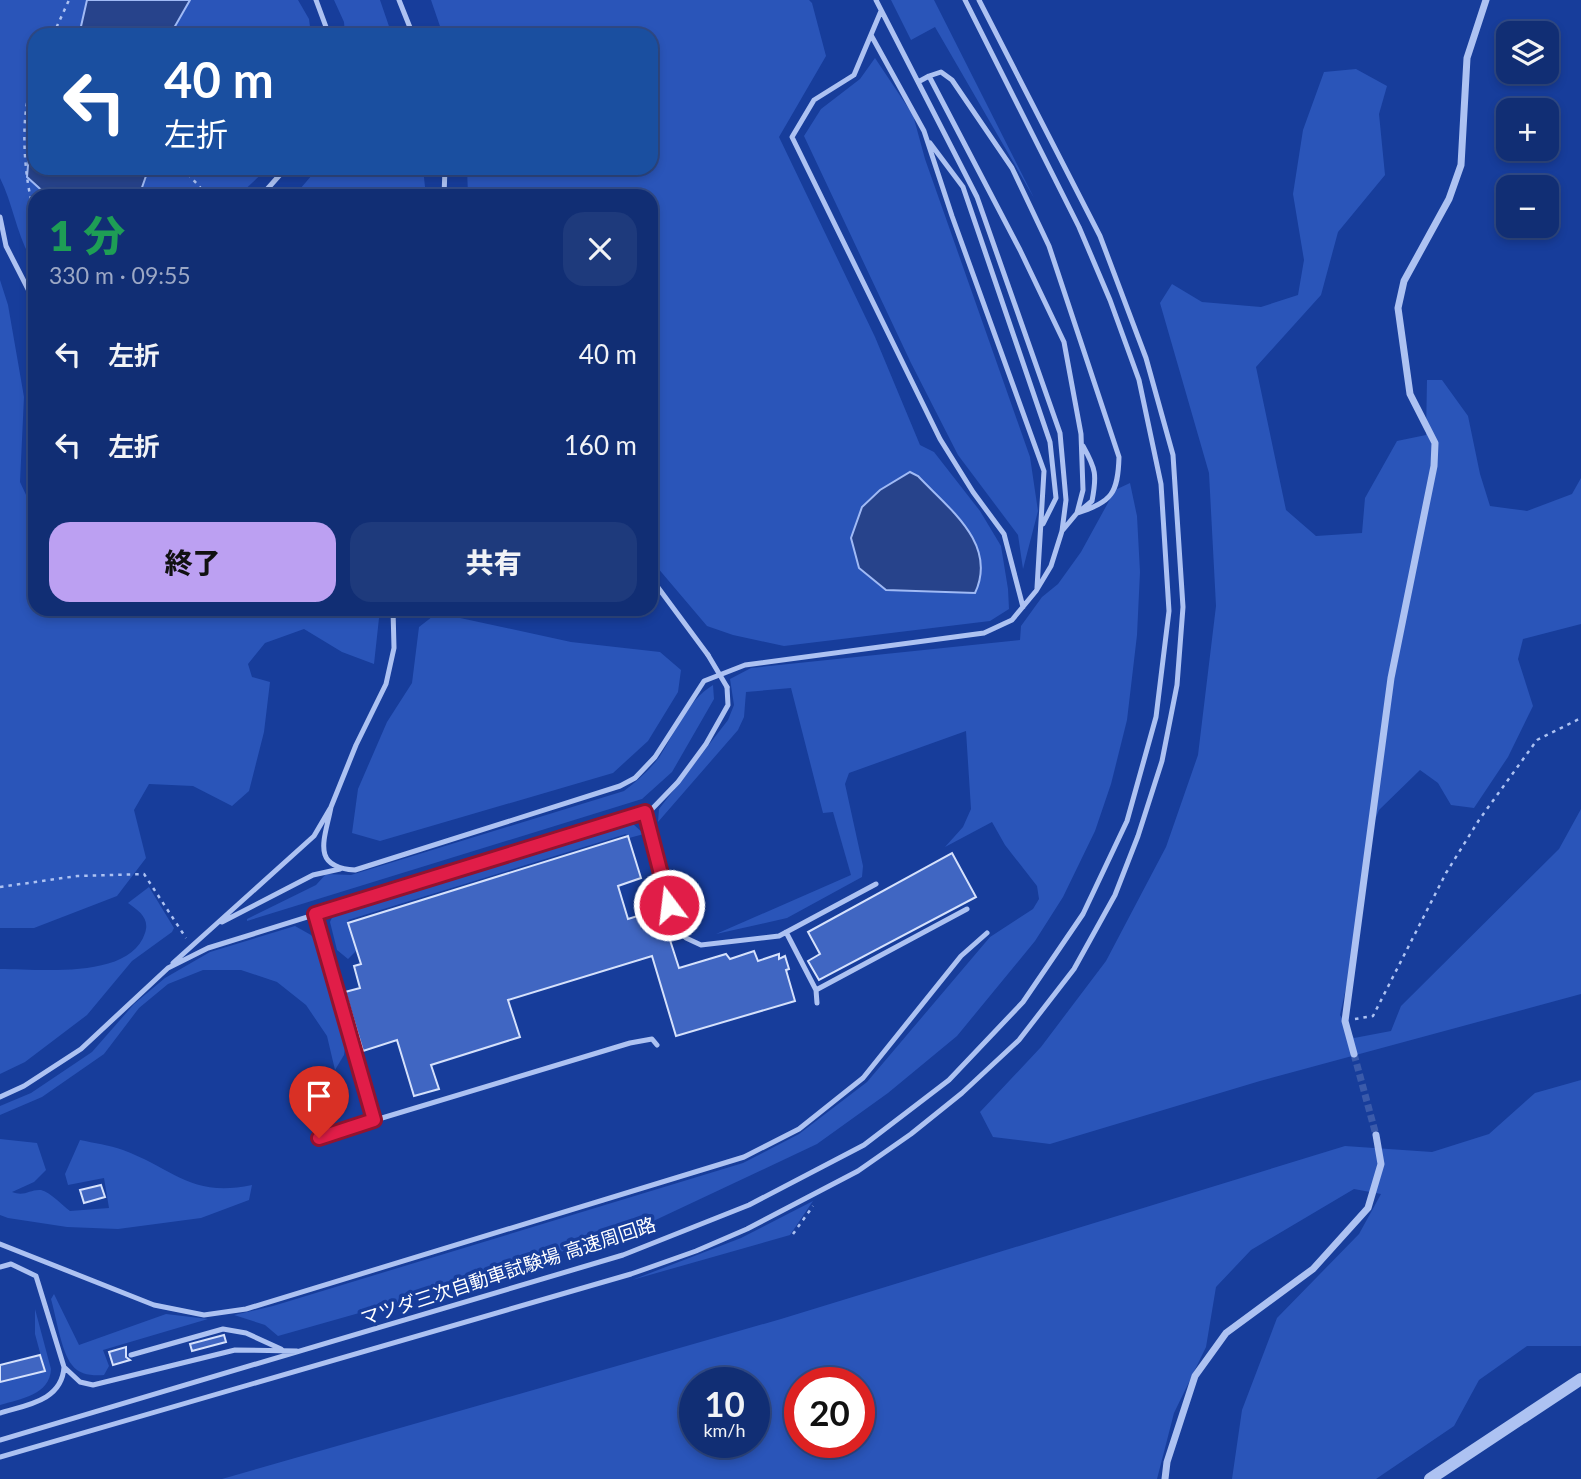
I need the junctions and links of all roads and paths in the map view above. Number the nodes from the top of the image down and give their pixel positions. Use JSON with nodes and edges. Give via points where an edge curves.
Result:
{"nodes":[{"id":1,"x":69,"y":0,"type":"edge"},
{"id":2,"x":316,"y":0,"type":"edge"},
{"id":3,"x":399,"y":0,"type":"edge"},
{"id":4,"x":876,"y":0,"type":"edge"},
{"id":5,"x":965,"y":0,"type":"edge"},
{"id":6,"x":979,"y":0,"type":"edge"},
{"id":7,"x":1486,"y":0,"type":"edge"},
{"id":8,"x":881,"y":11,"type":"junction"},
{"id":9,"x":56,"y":28,"type":"edge"},
{"id":10,"x":326,"y":28,"type":"edge"},
{"id":11,"x":410,"y":28,"type":"edge"},
{"id":12,"x":871,"y":35,"type":"junction"},
{"id":13,"x":929,"y":76,"type":"junction"},
{"id":14,"x":918,"y":82,"type":"junction"},
{"id":15,"x":28,"y":99,"type":"edge"},
{"id":16,"x":926,"y":138,"type":"junction"},
{"id":17,"x":189,"y":175,"type":"edge"},
{"id":18,"x":280,"y":175,"type":"edge"},
{"id":19,"x":30,"y":189,"type":"edge"},
{"id":20,"x":200,"y":189,"type":"edge"},
{"id":21,"x":267,"y":189,"type":"edge"},
{"id":22,"x":0,"y":218,"type":"edge"},
{"id":23,"x":28,"y":287,"type":"edge"},
{"id":24,"x":1081,"y":444,"type":"junction"},
{"id":25,"x":1077,"y":513,"type":"junction"},
{"id":26,"x":1042,"y":527,"type":"junction"},
{"id":27,"x":1062,"y":531,"type":"junction"},
{"id":28,"x":658,"y":587,"type":"edge"},
{"id":29,"x":1036,"y":591,"type":"junction"},
{"id":30,"x":1023,"y":607,"type":"junction"},
{"id":31,"x":393,"y":616,"type":"edge"},
{"id":32,"x":1581,"y":718,"type":"edge"},
{"id":33,"x":331,"y":807,"type":"junction"},
{"id":34,"x":645,"y":812,"type":"junction"},
{"id":35,"x":340,"y":869,"type":"junction"},
{"id":36,"x":876,"y":884,"type":"dead end"},
{"id":37,"x":0,"y":887,"type":"edge"},
{"id":38,"x":967,"y":909,"type":"dead end"},
{"id":39,"x":315,"y":914,"type":"junction"},
{"id":40,"x":215,"y":926,"type":"junction"},
{"id":41,"x":786,"y":932,"type":"junction"},
{"id":42,"x":987,"y":933,"type":"dead end"},
{"id":43,"x":192,"y":946,"type":"junction"},
{"id":44,"x":168,"y":968,"type":"junction"},
{"id":45,"x":817,"y":990,"type":"junction"},
{"id":46,"x":817,"y":1003,"type":"dead end"},
{"id":47,"x":1345,"y":1021,"type":"junction"},
{"id":48,"x":657,"y":1045,"type":"dead end"},
{"id":49,"x":1354,"y":1054,"type":"tunnel mouth"},
{"id":50,"x":0,"y":1097,"type":"edge"},
{"id":51,"x":374,"y":1120,"type":"junction"},
{"id":52,"x":1376,"y":1135,"type":"tunnel mouth"},
{"id":53,"x":319,"y":1138,"type":"dead end"},
{"id":54,"x":0,"y":1244,"type":"edge"},
{"id":55,"x":0,"y":1267,"type":"edge"},
{"id":56,"x":284,"y":1351,"type":"junction"},
{"id":57,"x":305,"y":1351,"type":"junction"},
{"id":58,"x":131,"y":1355,"type":"dead end"},
{"id":59,"x":64,"y":1367,"type":"junction"},
{"id":60,"x":1581,"y":1379,"type":"edge"},
{"id":61,"x":0,"y":1413,"type":"edge"},
{"id":62,"x":0,"y":1440,"type":"edge"},
{"id":63,"x":0,"y":1457,"type":"edge"},
{"id":64,"x":1165,"y":1479,"type":"edge"},
{"id":65,"x":1430,"y":1479,"type":"edge"}],
"edges":[{"from":1,"to":9,"type":"path"},
{"from":2,"to":10,"type":"lane"},
{"from":3,"to":11,"type":"lane"},
{"from":4,"to":8,"type":"lane"},
{"from":5,"to":57,"type":"lane","name":"マツダ三次自動車試験場 高速周回路","via":[[1079,227],[1110,300],[1139,380],[1161,484],[1169,611],[1156,717],[1127,821],[1083,914],[1023,1002],[949,1080],[864,1145],[749,1205],[623,1255]]},
{"from":6,"to":63,"type":"lane","via":[[1100,236],[1146,358],[1173,455],[1183,607],[1162,761],[1115,895],[1073,969],[1019,1040],[911,1134],[858,1171],[747,1229],[631,1273]]},
{"from":7,"to":47,"type":"street","via":[[1467,58],[1461,166],[1449,199],[1404,281],[1398,308],[1410,394],[1435,443],[1434,466],[1391,678]]},
{"from":8,"to":12,"type":"lane"},
{"from":8,"to":14,"type":"lane"},
{"from":12,"to":16,"type":"lane"},
{"from":12,"to":30,"type":"lane","via":[[854,75],[814,100],[792,137],[940,439],[1004,534]]},
{"from":13,"to":14,"type":"lane"},
{"from":13,"to":24,"type":"lane","via":[[1064,342]]},
{"from":13,"to":25,"type":"lane","via":[[941,72],[952,80],[1012,168],[1049,247],[1119,457],[1118,483],[1101,505]]},
{"from":14,"to":27,"type":"lane","via":[[977,197],[1060,433],[1066,500]]},
{"from":15,"to":19,"type":"path","via":[[26,167]]},
{"from":16,"to":26,"type":"lane","via":[[1044,471]]},
{"from":16,"to":26,"type":"lane","via":[[963,187],[1050,442],[1056,498]]},
{"from":17,"to":20,"type":"path"},
{"from":18,"to":21,"type":"lane"},
{"from":22,"to":23,"type":"lane","via":[[6,246]]},
{"from":24,"to":25,"type":"lane","via":[[1083,490]]},
{"from":24,"to":25,"type":"lane","via":[[1095,467],[1095,486],[1092,501]]},
{"from":25,"to":27,"type":"lane"},
{"from":26,"to":29,"type":"lane"},
{"from":27,"to":29,"type":"lane","via":[[1051,566]]},
{"from":28,"to":34,"type":"lane","bridge":true,"via":[[708,655],[727,687],[728,705],[678,782]]},
{"from":29,"to":30,"type":"lane"},
{"from":30,"to":35,"type":"lane","via":[[1012,620],[984,633],[745,665],[704,681],[655,758],[620,786],[355,870]]},
{"from":31,"to":33,"type":"lane","via":[[394,648],[386,684]]},
{"from":32,"to":47,"type":"path","via":[[1537,740],[1446,873],[1373,1016]]},
{"from":33,"to":35,"type":"lane","via":[[323,849],[328,863]]},
{"from":33,"to":40,"type":"lane","via":[[314,836]]},
{"from":34,"to":39,"type":"lane"},
{"from":34,"to":41,"type":"lane","via":[[675,928],[686,938],[701,945],[724,944]]},
{"from":35,"to":40,"type":"lane","via":[[313,875]]},
{"from":36,"to":41,"type":"lane"},
{"from":37,"to":43,"type":"path","via":[[77,876],[144,874]]},
{"from":38,"to":45,"type":"lane"},
{"from":39,"to":44,"type":"lane","via":[[208,948]]},
{"from":39,"to":51,"type":"lane"},
{"from":40,"to":43,"type":"lane"},
{"from":41,"to":45,"type":"lane"},
{"from":42,"to":54,"type":"lane","via":[[961,956],[863,1078],[799,1129],[744,1157],[246,1309],[204,1315],[154,1304]]},
{"from":43,"to":44,"type":"lane"},
{"from":44,"to":50,"type":"lane","via":[[82,1048]]},
{"from":45,"to":46,"type":"lane"},
{"from":47,"to":49,"type":"street"},
{"from":48,"to":51,"type":"lane","via":[[652,1039],[631,1043]]},
{"from":51,"to":53,"type":"lane"},
{"from":52,"to":64,"type":"street","via":[[1381,1164],[1368,1208],[1313,1269],[1226,1333],[1195,1376]]},
{"from":55,"to":59,"type":"lane","via":[[11,1264],[36,1276]]},
{"from":56,"to":57,"type":"lane"},
{"from":56,"to":58,"type":"lane","via":[[246,1333],[223,1329]]},
{"from":56,"to":59,"type":"lane","via":[[235,1350],[93,1385],[80,1382]]},
{"from":57,"to":62,"type":"lane","name":"マツダ三次自動車試験場 高速周回路"},
{"from":59,"to":61,"type":"lane","via":[[58,1389],[40,1401]]},
{"from":60,"to":65,"type":"street"}]}
